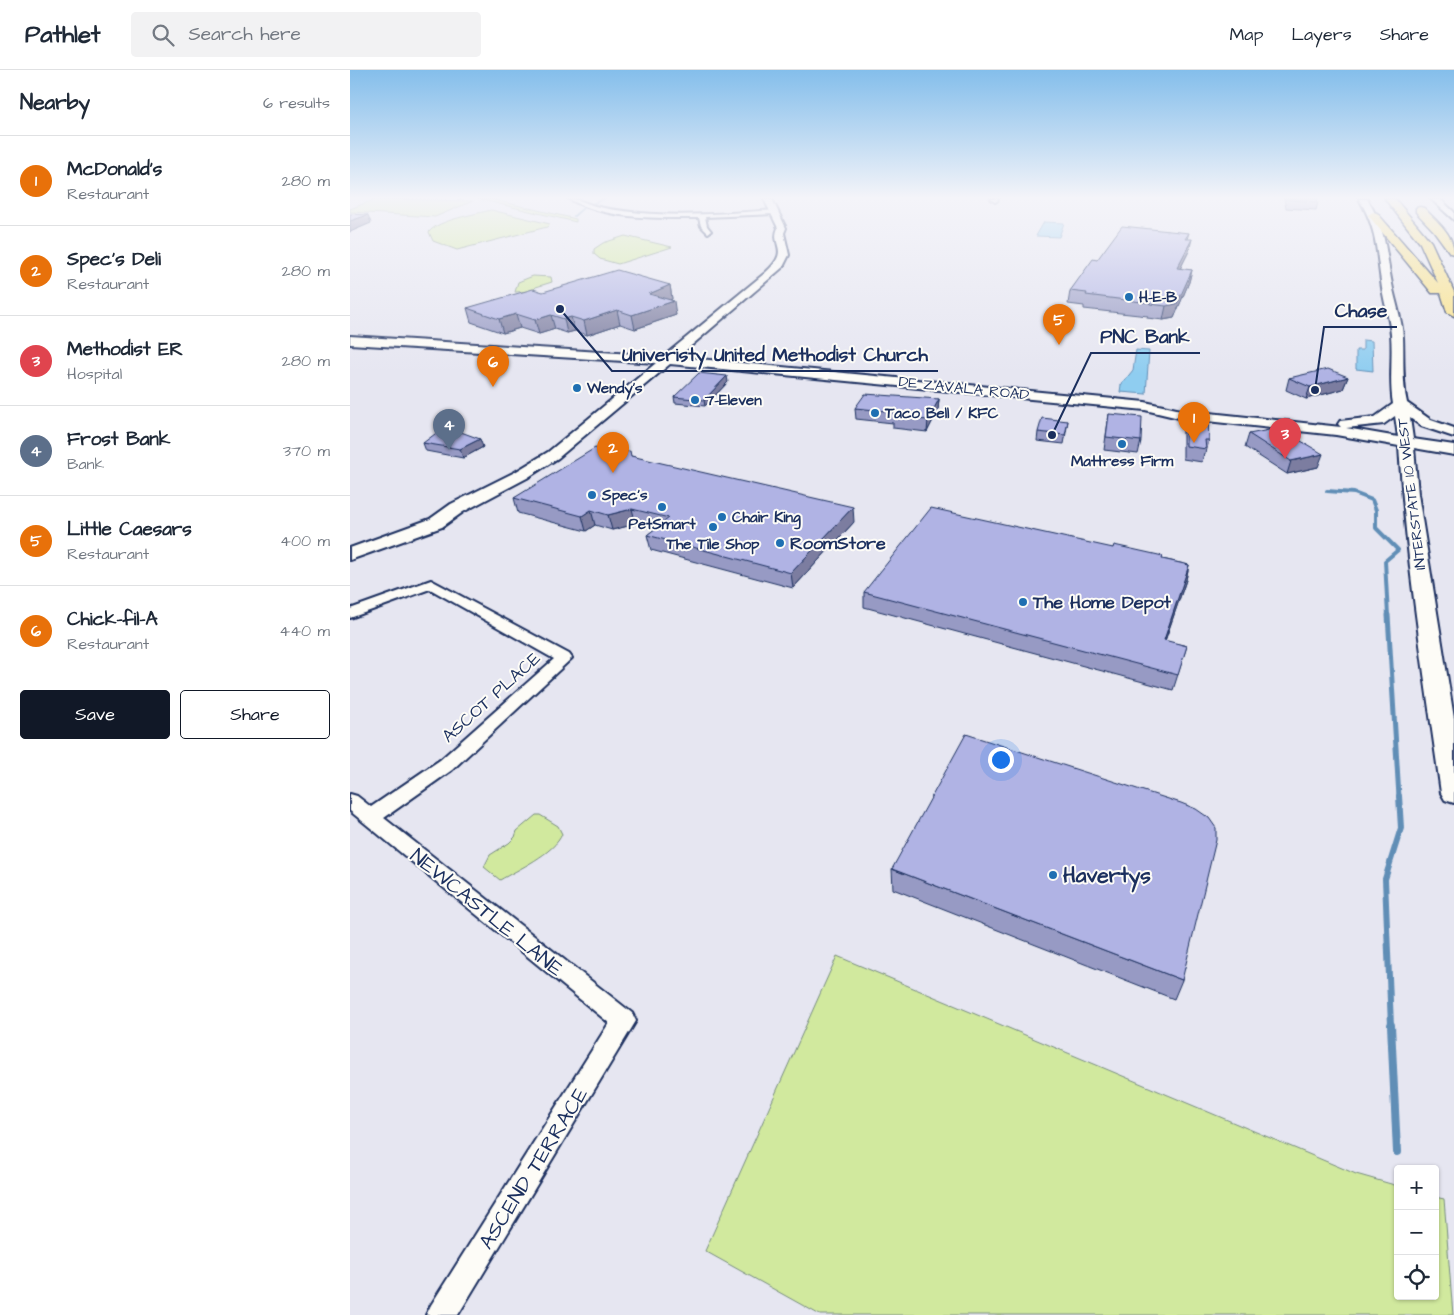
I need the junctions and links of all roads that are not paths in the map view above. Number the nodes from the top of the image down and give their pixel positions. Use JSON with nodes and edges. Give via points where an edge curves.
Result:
{"nodes":[{"id":1,"x":783,"y":257,"type":"edge"},
{"id":2,"x":1384,"y":257,"type":"edge"},
{"id":3,"x":1408,"y":257,"type":"edge"},
{"id":4,"x":1432,"y":257,"type":"edge"},
{"id":5,"x":1454,"y":313,"type":"edge"},
{"id":6,"x":350,"y":340,"type":"edge"},
{"id":7,"x":667,"y":360,"type":"junction"},
{"id":8,"x":1401,"y":405,"type":"junction"},
{"id":9,"x":1340,"y":427,"type":"junction"},
{"id":10,"x":1454,"y":432,"type":"edge"},
{"id":11,"x":1405,"y":437,"type":"junction"},
{"id":12,"x":1454,"y":440,"type":"edge"},
{"id":13,"x":1454,"y":450,"type":"edge"},
{"id":14,"x":1454,"y":460,"type":"edge"},
{"id":15,"x":1419,"y":465,"type":"junction"},
{"id":16,"x":456,"y":508,"type":"junction"},
{"id":17,"x":350,"y":540,"type":"edge"},
{"id":18,"x":350,"y":554,"type":"edge"},
{"id":19,"x":350,"y":614,"type":"edge"},
{"id":20,"x":1454,"y":793,"type":"edge"},
{"id":21,"x":350,"y":801,"type":"edge"},
{"id":22,"x":370,"y":818,"type":"junction"},
{"id":23,"x":624,"y":1021,"type":"joint"},
{"id":24,"x":441,"y":1315,"type":"edge"}],
"edges":[{"from":1,"to":7,"type":"main road","via":[[778,268]]},
{"from":2,"to":8,"type":"main road","name":"INTERSTATE 10 WEST","via":[[1397,335],[1397,384]]},
{"from":3,"to":5,"type":"highway"},
{"from":4,"to":5,"type":"highway"},
{"from":6,"to":7,"type":"main road","name":"DE ZAVALA ROAD"},
{"from":7,"to":9,"type":"main road","name":"DE ZAVALA ROAD","via":[[1160,408],[1179,414]]},
{"from":7,"to":16,"type":"main road","via":[[563,449],[522,475]]},
{"from":8,"to":9,"type":"main road","via":[[1379,421]]},
{"from":8,"to":10,"type":"main road","via":[[1426,423]]},
{"from":8,"to":11,"type":"main road","name":"INTERSTATE 10 WEST"},
{"from":9,"to":11,"type":"main road","name":"DE ZAVALA ROAD"},
{"from":9,"to":15,"type":"main road","via":[[1391,456]]},
{"from":11,"to":12,"type":"main road","name":"DE ZAVALA ROAD"},
{"from":11,"to":13,"type":"main road","name":"DE ZAVALA ROAD"},
{"from":11,"to":15,"type":"main road","name":"INTERSTATE 10 WEST"},
{"from":14,"to":15,"type":"main road"},
{"from":15,"to":20,"type":"main road","name":"INTERSTATE 10 WEST","via":[[1426,612]]},
{"from":16,"to":17,"type":"main road","via":[[425,514]]},
{"from":16,"to":18,"type":"main road","via":[[436,523]]},
{"from":19,"to":22,"type":"street","name":"ASCOT PLACE","via":[[431,584],[564,658],[446,765]]},
{"from":21,"to":22,"type":"street","name":"NEWCASTLE LANE"},
{"from":22,"to":23,"type":"street","name":"NEWCASTLE LANE"},
{"from":23,"to":24,"type":"street","name":"ASCEND TERRACE"}]}
